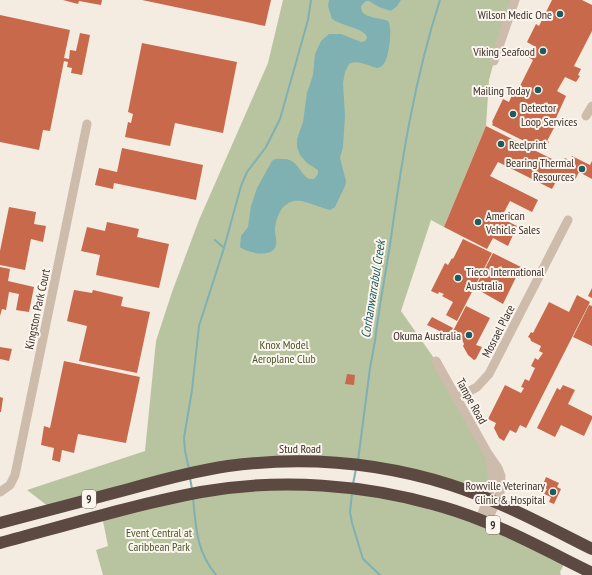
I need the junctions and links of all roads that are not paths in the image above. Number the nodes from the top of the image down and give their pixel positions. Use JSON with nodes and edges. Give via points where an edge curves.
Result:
{"nodes":[{"id":1,"x":515,"y":0,"type":"edge"},
{"id":2,"x":494,"y":61,"type":"dead end"},
{"id":3,"x":592,"y":106,"type":"edge"},
{"id":4,"x":586,"y":116,"type":"dead end"},
{"id":5,"x":87,"y":124,"type":"dead end"},
{"id":6,"x":568,"y":220,"type":"dead end"},
{"id":7,"x":436,"y":361,"type":"dead end"},
{"id":8,"x":457,"y":398,"type":"junction"},
{"id":9,"x":0,"y":492,"type":"edge"},
{"id":10,"x":492,"y":500,"type":"junction"},
{"id":11,"x":483,"y":521,"type":"junction"},
{"id":12,"x":0,"y":524,"type":"edge"},
{"id":13,"x":0,"y":543,"type":"edge"},
{"id":14,"x":592,"y":549,"type":"edge"},
{"id":15,"x":592,"y":573,"type":"edge"}],
"edges":[{"from":1,"to":2,"type":"street"},
{"from":3,"to":4,"type":"street"},
{"from":5,"to":9,"type":"street","name":"Kingston Park Court","via":[[15,475],[10,485]]},
{"from":6,"to":8,"type":"street","name":"Mosrael Place","via":[[489,374],[477,387]]},
{"from":7,"to":8,"type":"street","name":"Tampe Road"},
{"from":8,"to":10,"type":"street","name":"Tampe Road","via":[[487,452],[493,472]]},
{"from":10,"to":11,"type":"street","name":"Tampe Road"},
{"from":10,"to":12,"type":"highway","name":"Stud Road","number":"9","via":[[452,485],[381,467],[351,463],[287,461],[227,466],[197,472]]},
{"from":10,"to":14,"type":"highway","name":"Stud Road","number":"9"},
{"from":11,"to":13,"type":"highway","number":"9","via":[[442,506],[387,494],[348,488],[261,485],[202,492]]},
{"from":11,"to":15,"type":"highway","number":"9"}]}
